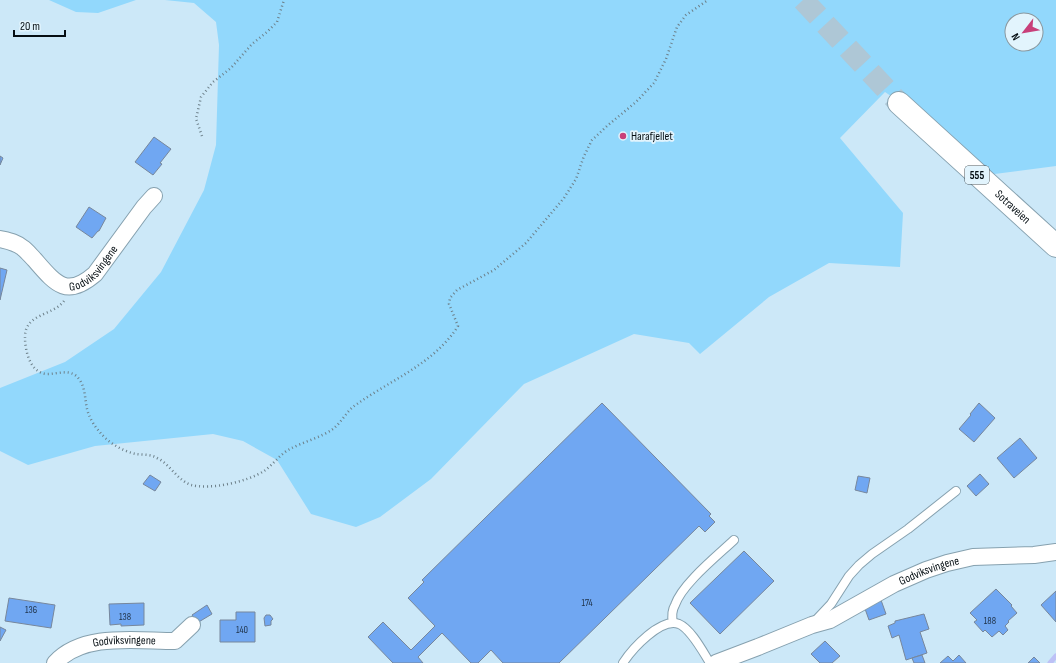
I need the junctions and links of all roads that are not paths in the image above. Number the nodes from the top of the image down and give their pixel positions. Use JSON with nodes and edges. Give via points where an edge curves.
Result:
{"nodes":[{"id":1,"x":899,"y":103,"type":"tunnel mouth"},
{"id":2,"x":154,"y":196,"type":"dead end"},
{"id":3,"x":0,"y":239,"type":"edge"},
{"id":4,"x":1056,"y":246,"type":"edge"},
{"id":5,"x":956,"y":491,"type":"dead end"},
{"id":6,"x":734,"y":540,"type":"dead end"},
{"id":7,"x":1056,"y":552,"type":"edge"},
{"id":8,"x":673,"y":623,"type":"junction"},
{"id":9,"x":192,"y":625,"type":"dead end"},
{"id":10,"x":812,"y":625,"type":"junction"},
{"id":11,"x":55,"y":663,"type":"edge"},
{"id":12,"x":623,"y":663,"type":"edge"},
{"id":13,"x":710,"y":663,"type":"edge"},
{"id":14,"x":716,"y":663,"type":"edge"}],
"edges":[{"from":1,"to":4,"type":"highway","name":"Sotraveien","number":"555"},
{"from":2,"to":3,"type":"street","name":"Godviksvingene","via":[[95,274],[85,282],[68,287],[52,280],[24,248]]},
{"from":5,"to":10,"type":"lane","name":"Godviksvingene","via":[[859,565],[831,604]]},
{"from":6,"to":8,"type":"lane","via":[[686,586],[674,605]]},
{"from":7,"to":10,"type":"street","name":"Godviksvingene","via":[[973,557],[947,563],[894,584],[830,620]]},
{"from":8,"to":12,"type":"lane","via":[[668,623],[651,634]]},
{"from":8,"to":13,"type":"lane","via":[[688,631]]},
{"from":9,"to":11,"type":"street","name":"Godviksvingene","via":[[175,641],[104,640],[79,647]]},
{"from":10,"to":14,"type":"street","name":"Godviksvingene"}]}
